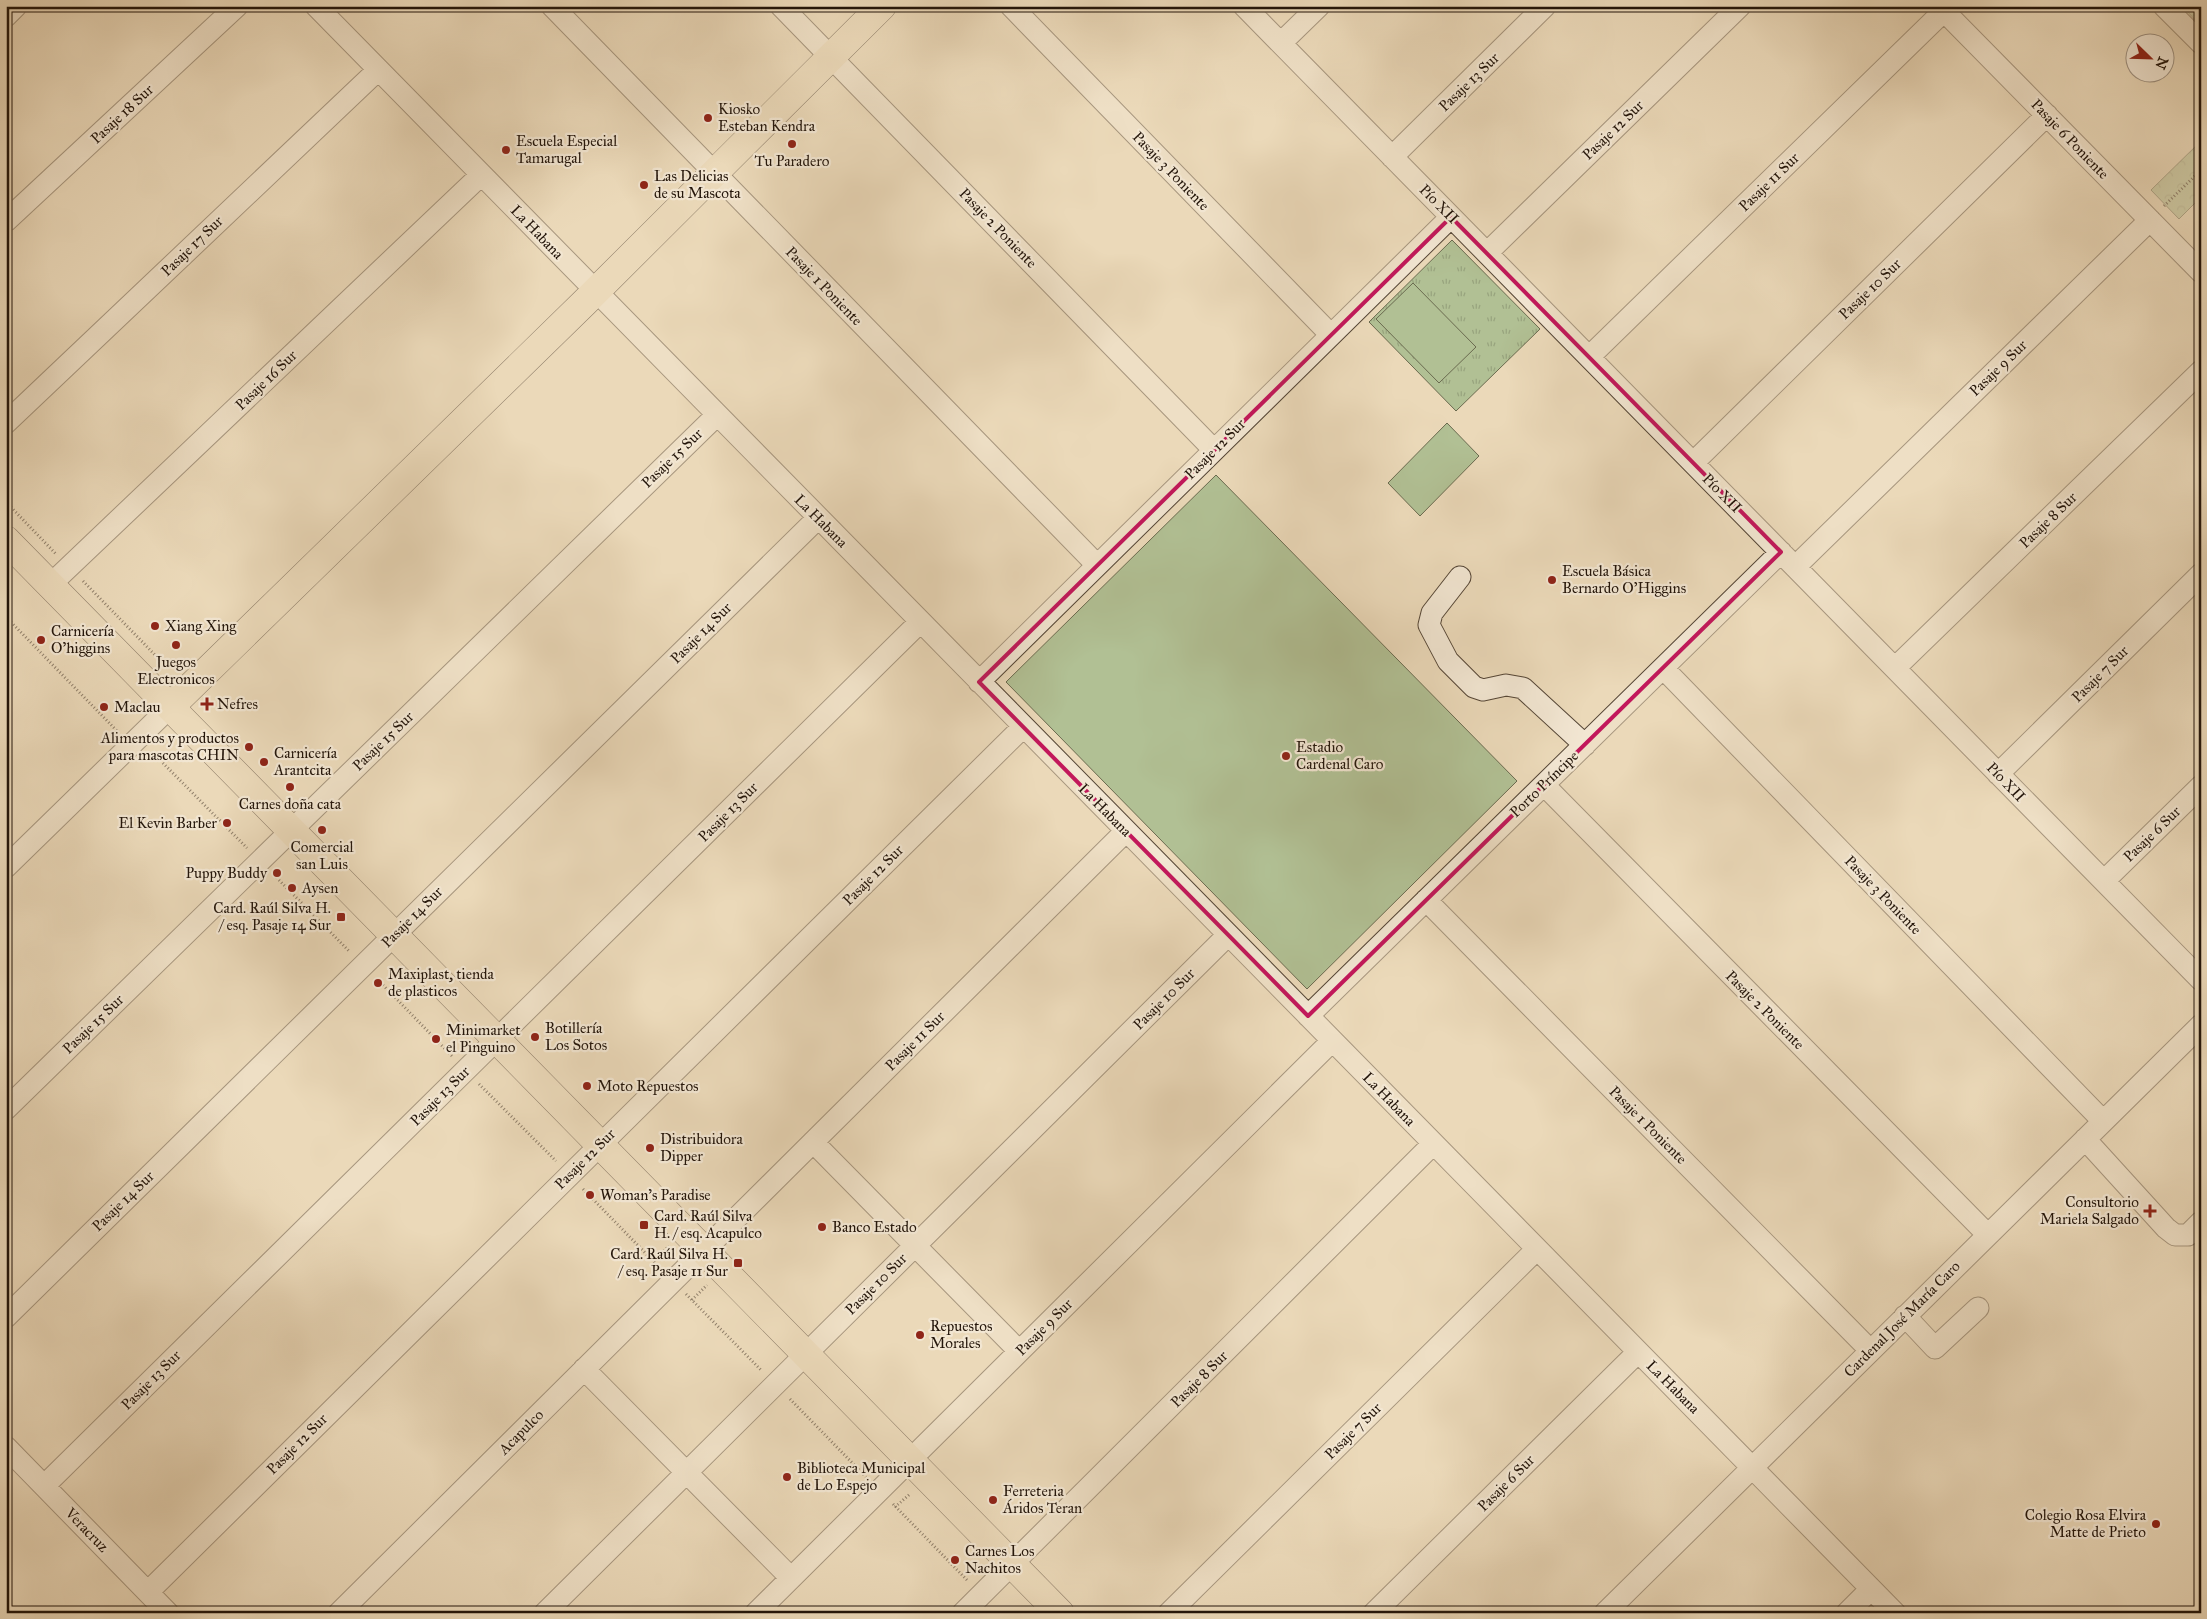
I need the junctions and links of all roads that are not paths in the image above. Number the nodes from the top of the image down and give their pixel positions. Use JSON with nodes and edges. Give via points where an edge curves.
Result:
{"nodes":[{"id":1,"x":16,"y":6,"type":"edge"},
{"id":2,"x":238,"y":6,"type":"edge"},
{"id":3,"x":316,"y":6,"type":"edge"},
{"id":4,"x":552,"y":6,"type":"edge"},
{"id":5,"x":782,"y":6,"type":"edge"},
{"id":6,"x":882,"y":6,"type":"edge"},
{"id":7,"x":1011,"y":6,"type":"edge"},
{"id":8,"x":1244,"y":6,"type":"edge"},
{"id":9,"x":1319,"y":6,"type":"edge"},
{"id":10,"x":1545,"y":6,"type":"edge"},
{"id":11,"x":1740,"y":6,"type":"edge"},
{"id":12,"x":2164,"y":6,"type":"edge"},
{"id":13,"x":1944,"y":8,"type":"edge"},
{"id":14,"x":6,"y":16,"type":"edge"},
{"id":15,"x":2201,"y":43,"type":"edge"},
{"id":16,"x":1281,"y":44,"type":"junction"},
{"id":17,"x":831,"y":57,"type":"junction"},
{"id":18,"x":378,"y":70,"type":"junction"},
{"id":19,"x":2047,"y":116,"type":"junction"},
{"id":20,"x":1392,"y":157,"type":"junction"},
{"id":21,"x":714,"y":172,"type":"junction"},
{"id":22,"x":481,"y":175,"type":"junction"},
{"id":23,"x":1451,"y":217,"type":"junction"},
{"id":24,"x":2150,"y":220,"type":"junction"},
{"id":25,"x":6,"y":221,"type":"edge"},
{"id":26,"x":1487,"y":253,"type":"junction"},
{"id":27,"x":2201,"y":272,"type":"edge"},
{"id":28,"x":595,"y":291,"type":"junction"},
{"id":29,"x":1331,"y":335,"type":"junction"},
{"id":30,"x":1589,"y":357,"type":"junction"},
{"id":31,"x":2201,"y":371,"type":"edge"},
{"id":32,"x":716,"y":415,"type":"junction"},
{"id":33,"x":6,"y":423,"type":"edge"},
{"id":34,"x":1214,"y":450,"type":"junction"},
{"id":35,"x":1693,"y":463,"type":"junction"},
{"id":36,"x":818,"y":518,"type":"junction"},
{"id":37,"x":6,"y":540,"type":"edge"},
{"id":38,"x":1788,"y":559,"type":"junction"},
{"id":39,"x":1097,"y":565,"type":"junction"},
{"id":40,"x":2201,"y":574,"type":"edge"},
{"id":41,"x":1460,"y":577,"type":"dead end"},
{"id":42,"x":50,"y":585,"type":"junction"},
{"id":43,"x":920,"y":622,"type":"junction"},
{"id":44,"x":1663,"y":668,"type":"junction"},
{"id":45,"x":1895,"y":668,"type":"junction"},
{"id":46,"x":979,"y":682,"type":"junction"},
{"id":47,"x":170,"y":707,"type":"junction"},
{"id":48,"x":1023,"y":727,"type":"junction"},
{"id":49,"x":1585,"y":745,"type":"junction"},
{"id":50,"x":1998,"y":774,"type":"junction"},
{"id":51,"x":1544,"y":785,"type":"junction"},
{"id":52,"x":2201,"y":786,"type":"edge"},
{"id":53,"x":291,"y":830,"type":"junction"},
{"id":54,"x":1126,"y":831,"type":"junction"},
{"id":55,"x":9,"y":858,"type":"edge"},
{"id":56,"x":2104,"y":881,"type":"junction"},
{"id":57,"x":1426,"y":900,"type":"junction"},
{"id":58,"x":394,"y":935,"type":"junction"},
{"id":59,"x":1228,"y":935,"type":"junction"},
{"id":60,"x":2201,"y":980,"type":"edge"},
{"id":61,"x":1308,"y":1016,"type":"junction"},
{"id":62,"x":2201,"y":1025,"type":"edge"},
{"id":63,"x":497,"y":1040,"type":"junction"},
{"id":64,"x":1332,"y":1041,"type":"junction"},
{"id":65,"x":6,"y":1110,"type":"edge"},
{"id":66,"x":2103,"y":1121,"type":"junction"},
{"id":67,"x":2085,"y":1138,"type":"junction"},
{"id":68,"x":813,"y":1142,"type":"junction"},
{"id":69,"x":1433,"y":1144,"type":"junction"},
{"id":70,"x":600,"y":1145,"type":"junction"},
{"id":71,"x":2201,"y":1222,"type":"edge"},
{"id":72,"x":1988,"y":1234,"type":"junction"},
{"id":73,"x":915,"y":1245,"type":"junction"},
{"id":74,"x":1537,"y":1249,"type":"junction"},
{"id":75,"x":704,"y":1250,"type":"junction"},
{"id":76,"x":1978,"y":1308,"type":"dead end"},
{"id":77,"x":6,"y":1316,"type":"edge"},
{"id":78,"x":1906,"y":1316,"type":"junction"},
{"id":79,"x":1870,"y":1350,"type":"junction"},
{"id":80,"x":1019,"y":1351,"type":"junction"},
{"id":81,"x":1638,"y":1352,"type":"junction"},
{"id":82,"x":806,"y":1354,"type":"junction"},
{"id":83,"x":584,"y":1369,"type":"junction"},
{"id":84,"x":6,"y":1447,"type":"edge"},
{"id":85,"x":910,"y":1460,"type":"junction"},
{"id":86,"x":1752,"y":1469,"type":"junction"},
{"id":87,"x":687,"y":1473,"type":"junction"},
{"id":88,"x":44,"y":1486,"type":"junction"},
{"id":89,"x":1013,"y":1564,"type":"junction"},
{"id":90,"x":791,"y":1578,"type":"junction"},
{"id":91,"x":1871,"y":1589,"type":"junction"},
{"id":92,"x":148,"y":1592,"type":"junction"},
{"id":93,"x":168,"y":1613,"type":"edge"},
{"id":94,"x":339,"y":1613,"type":"edge"},
{"id":95,"x":545,"y":1613,"type":"edge"},
{"id":96,"x":756,"y":1613,"type":"edge"},
{"id":97,"x":963,"y":1613,"type":"edge"},
{"id":98,"x":1060,"y":1613,"type":"edge"},
{"id":99,"x":1169,"y":1613,"type":"edge"},
{"id":100,"x":1374,"y":1613,"type":"edge"},
{"id":101,"x":1605,"y":1613,"type":"edge"},
{"id":102,"x":1847,"y":1613,"type":"edge"},
{"id":103,"x":1895,"y":1613,"type":"edge"}],
"edges":[{"from":1,"to":14,"type":"street"},
{"from":2,"to":25,"type":"street","name":"Pasaje 18 Sur"},
{"from":3,"to":18,"type":"street","name":"La Habana"},
{"from":4,"to":21,"type":"street","name":"Pasaje 1 Poniente"},
{"from":5,"to":17,"type":"street","name":"Pasaje 2 Poniente"},
{"from":6,"to":17,"type":"main road"},
{"from":7,"to":29,"type":"street","name":"Pasaje 3 Poniente"},
{"from":8,"to":16,"type":"street","name":"Pío XII"},
{"from":9,"to":16,"type":"street"},
{"from":10,"to":20,"type":"street","name":"Pasaje 13 Sur"},
{"from":11,"to":26,"type":"street","name":"Pasaje 12 Sur"},
{"from":12,"to":15,"type":"street"},
{"from":13,"to":19,"type":"street","name":"Pasaje 6 Poniente"},
{"from":13,"to":30,"type":"street","name":"Pasaje 11 Sur"},
{"from":16,"to":20,"type":"street","name":"Pío XII"},
{"from":17,"to":21,"type":"main road"},
{"from":17,"to":34,"type":"street","name":"Pasaje 2 Poniente"},
{"from":18,"to":22,"type":"street","name":"La Habana"},
{"from":18,"to":33,"type":"street","name":"Pasaje 17 Sur"},
{"from":19,"to":24,"type":"street","name":"Pasaje 6 Poniente"},
{"from":19,"to":35,"type":"street","name":"Pasaje 10 Sur"},
{"from":20,"to":23,"type":"street","name":"Pío XII"},
{"from":21,"to":28,"type":"main road"},
{"from":21,"to":39,"type":"street","name":"Pasaje 1 Poniente"},
{"from":22,"to":28,"type":"street","name":"La Habana"},
{"from":22,"to":42,"type":"street","name":"Pasaje 16 Sur"},
{"from":23,"to":26,"type":"street","name":"Pío XII"},
{"from":23,"to":29,"type":"street","name":"Pasaje 12 Sur"},
{"from":24,"to":27,"type":"street","name":"Pasaje 6 Poniente"},
{"from":24,"to":38,"type":"street","name":"Pasaje 9 Sur"},
{"from":26,"to":30,"type":"street","name":"Pío XII"},
{"from":28,"to":32,"type":"street","name":"La Habana"},
{"from":28,"to":47,"type":"main road"},
{"from":29,"to":34,"type":"street","name":"Pasaje 12 Sur"},
{"from":30,"to":35,"type":"street","name":"Pío XII"},
{"from":31,"to":45,"type":"street","name":"Pasaje 8 Sur"},
{"from":32,"to":36,"type":"street","name":"La Habana"},
{"from":32,"to":53,"type":"street","name":"Pasaje 15 Sur"},
{"from":34,"to":39,"type":"street","name":"Pasaje 12 Sur"},
{"from":35,"to":38,"type":"street","name":"Pío XII"},
{"from":36,"to":43,"type":"street","name":"La Habana"},
{"from":36,"to":58,"type":"street","name":"Pasaje 14 Sur"},
{"from":37,"to":42,"type":"main road"},
{"from":38,"to":44,"type":"street","name":"Porto Príncipe"},
{"from":38,"to":45,"type":"street","name":"Pío XII"},
{"from":39,"to":46,"type":"street","name":"Pasaje 12 Sur"},
{"from":40,"to":50,"type":"street","name":"Pasaje 7 Sur"},
{"from":41,"to":49,"type":"street","via":[[1432,613],[1429,625],[1448,661],[1474,686],[1483,690],[1506,685],[1523,688]]},
{"from":42,"to":47,"type":"main road"},
{"from":43,"to":46,"type":"street","name":"La Habana"},
{"from":43,"to":63,"type":"street","name":"Pasaje 13 Sur"},
{"from":44,"to":49,"type":"street","name":"Porto Príncipe"},
{"from":44,"to":66,"type":"street","name":"Pasaje 3 Poniente"},
{"from":45,"to":50,"type":"street","name":"Pío XII"},
{"from":46,"to":48,"type":"street","name":"La Habana"},
{"from":47,"to":53,"type":"main road"},
{"from":47,"to":55,"type":"street"},
{"from":48,"to":54,"type":"street","name":"La Habana"},
{"from":48,"to":70,"type":"street","name":"Pasaje 12 Sur"},
{"from":49,"to":51,"type":"street","name":"Porto Príncipe"},
{"from":50,"to":56,"type":"street","name":"Pío XII"},
{"from":51,"to":57,"type":"street","name":"Porto Príncipe"},
{"from":51,"to":72,"type":"street","name":"Pasaje 2 Poniente"},
{"from":52,"to":56,"type":"street","name":"Pasaje 6 Sur"},
{"from":53,"to":58,"type":"main road"},
{"from":53,"to":65,"type":"street","name":"Pasaje 15 Sur"},
{"from":54,"to":59,"type":"street","name":"La Habana"},
{"from":54,"to":68,"type":"street","name":"Pasaje 11 Sur"},
{"from":56,"to":60,"type":"street","name":"Pío XII"},
{"from":57,"to":61,"type":"street","name":"Porto Príncipe"},
{"from":57,"to":79,"type":"street","name":"Pasaje 1 Poniente"},
{"from":58,"to":63,"type":"main road"},
{"from":58,"to":77,"type":"street","name":"Pasaje 14 Sur"},
{"from":59,"to":61,"type":"street","name":"La Habana"},
{"from":59,"to":73,"type":"street","name":"Pasaje 10 Sur"},
{"from":61,"to":64,"type":"street","name":"La Habana"},
{"from":62,"to":66,"type":"street","name":"Cardenal José María Caro"},
{"from":63,"to":70,"type":"main road"},
{"from":63,"to":88,"type":"street","name":"Pasaje 13 Sur"},
{"from":64,"to":69,"type":"street","name":"La Habana"},
{"from":64,"to":80,"type":"street","name":"Pasaje 9 Sur"},
{"from":66,"to":67,"type":"street","name":"Cardenal José María Caro"},
{"from":67,"to":71,"type":"street","via":[[2175,1235],[2188,1235]]},
{"from":67,"to":72,"type":"street","name":"Cardenal José María Caro"},
{"from":68,"to":73,"type":"street"},
{"from":68,"to":75,"type":"street","name":"Pasaje 11 Sur"},
{"from":69,"to":74,"type":"street","name":"La Habana"},
{"from":69,"to":89,"type":"street","name":"Pasaje 8 Sur"},
{"from":70,"to":75,"type":"main road"},
{"from":70,"to":92,"type":"street","name":"Pasaje 12 Sur"},
{"from":72,"to":78,"type":"street","name":"Cardenal José María Caro"},
{"from":73,"to":80,"type":"street"},
{"from":73,"to":82,"type":"street","name":"Pasaje 10 Sur"},
{"from":74,"to":81,"type":"street","name":"La Habana"},
{"from":74,"to":99,"type":"street","name":"Pasaje 7 Sur"},
{"from":75,"to":82,"type":"main road"},
{"from":75,"to":83,"type":"street","name":"Acapulco"},
{"from":76,"to":78,"type":"street","via":[[1935,1348]]},
{"from":78,"to":79,"type":"street","name":"Cardenal José María Caro"},
{"from":79,"to":86,"type":"street","name":"Cardenal José María Caro"},
{"from":80,"to":85,"type":"street","name":"Pasaje 9 Sur"},
{"from":81,"to":86,"type":"street","name":"La Habana"},
{"from":81,"to":100,"type":"street","name":"Pasaje 6 Sur"},
{"from":82,"to":85,"type":"main road"},
{"from":82,"to":87,"type":"street","name":"Pasaje 10 Sur"},
{"from":83,"to":87,"type":"street"},
{"from":83,"to":94,"type":"street","name":"Acapulco"},
{"from":84,"to":88,"type":"street","name":"Veracruz"},
{"from":85,"to":89,"type":"main road"},
{"from":85,"to":90,"type":"street","name":"Pasaje 9 Sur"},
{"from":86,"to":91,"type":"street","name":"La Habana"},
{"from":86,"to":101,"type":"street","name":"Cardenal José María Caro"},
{"from":87,"to":90,"type":"street"},
{"from":87,"to":95,"type":"street","name":"Pasaje 10 Sur"},
{"from":88,"to":92,"type":"street","name":"Veracruz"},
{"from":89,"to":97,"type":"street","name":"Pasaje 8 Sur"},
{"from":89,"to":98,"type":"main road"},
{"from":90,"to":96,"type":"street","name":"Pasaje 9 Sur"},
{"from":91,"to":102,"type":"street"},
{"from":91,"to":103,"type":"street","name":"La Habana"},
{"from":92,"to":93,"type":"street","name":"Veracruz"}]}
